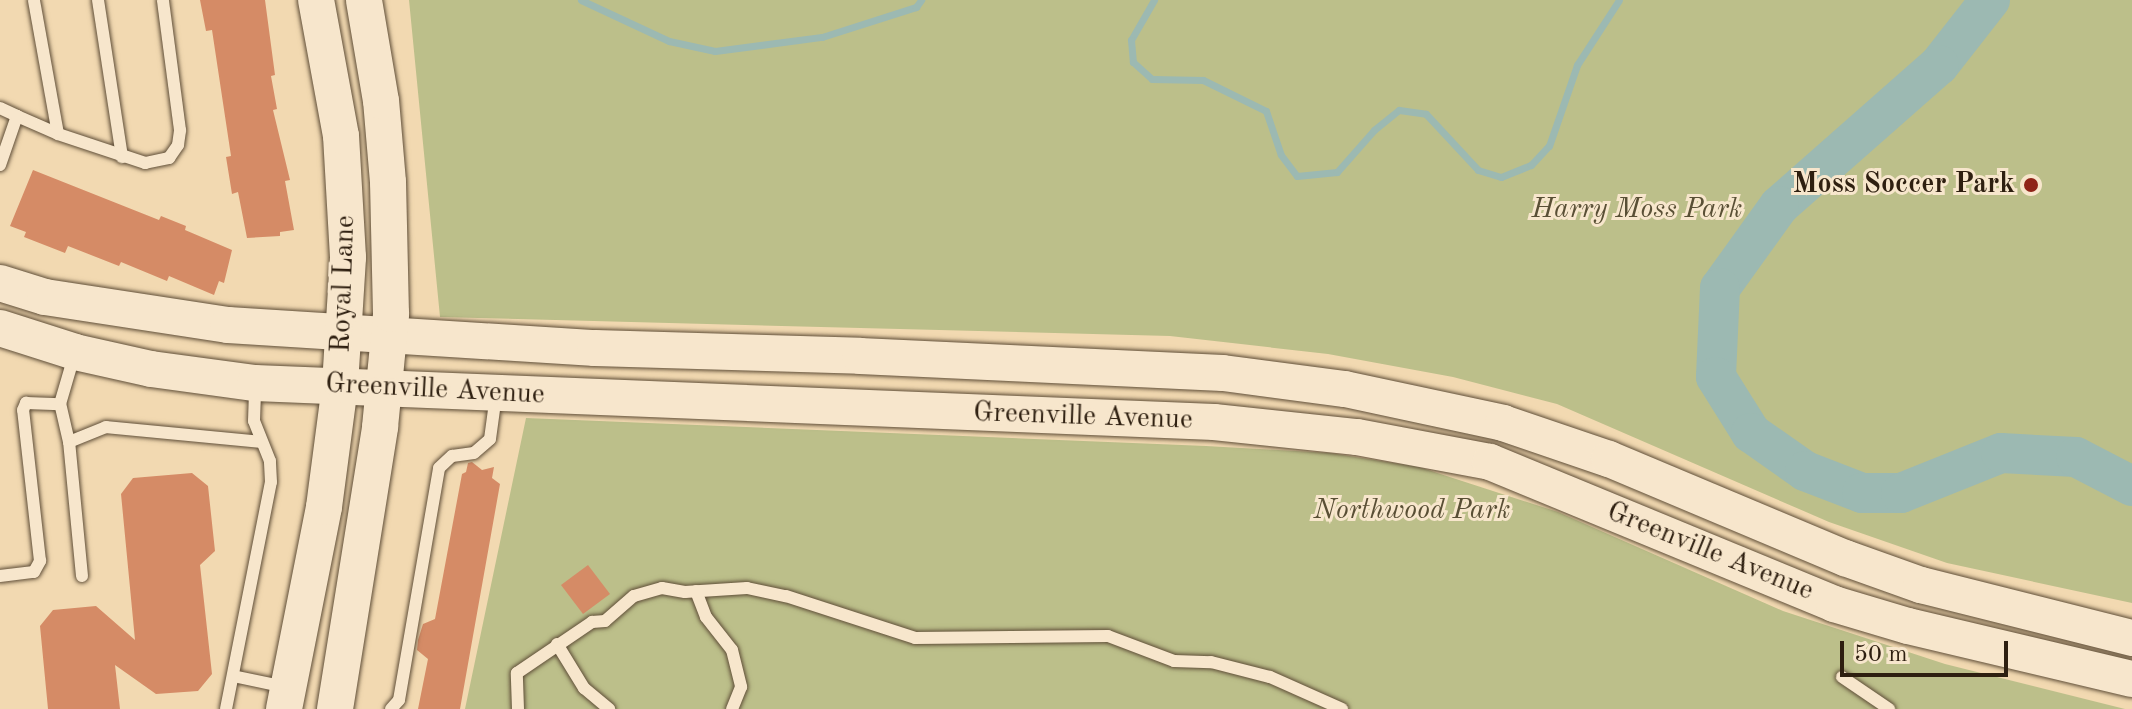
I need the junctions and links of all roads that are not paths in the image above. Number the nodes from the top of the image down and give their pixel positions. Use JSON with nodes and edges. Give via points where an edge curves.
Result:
{"nodes":[{"id":1,"x":34,"y":0,"type":"edge"},
{"id":2,"x":98,"y":0,"type":"edge"},
{"id":3,"x":163,"y":0,"type":"edge"},
{"id":4,"x":316,"y":0,"type":"edge"},
{"id":5,"x":364,"y":0,"type":"edge"},
{"id":6,"x":0,"y":108,"type":"edge"},
{"id":7,"x":17,"y":116,"type":"junction"},
{"id":8,"x":58,"y":134,"type":"junction"},
{"id":9,"x":122,"y":157,"type":"junction"},
{"id":10,"x":0,"y":165,"type":"edge"},
{"id":11,"x":0,"y":283,"type":"edge"},
{"id":12,"x":0,"y":328,"type":"edge"},
{"id":13,"x":343,"y":333,"type":"junction"},
{"id":14,"x":389,"y":336,"type":"junction"},
{"id":15,"x":75,"y":352,"type":"junction"},
{"id":16,"x":860,"y":356,"type":"junction"},
{"id":17,"x":255,"y":383,"type":"junction"},
{"id":18,"x":340,"y":385,"type":"junction"},
{"id":19,"x":384,"y":389,"type":"junction"},
{"id":20,"x":496,"y":393,"type":"junction"},
{"id":21,"x":60,"y":404,"type":"junction"},
{"id":22,"x":855,"y":407,"type":"junction"},
{"id":23,"x":69,"y":442,"type":"junction"},
{"id":24,"x":261,"y":442,"type":"junction"},
{"id":25,"x":0,"y":576,"type":"edge"},
{"id":26,"x":82,"y":576,"type":"dead end"},
{"id":27,"x":696,"y":591,"type":"junction"},
{"id":28,"x":2132,"y":638,"type":"edge"},
{"id":29,"x":557,"y":644,"type":"junction"},
{"id":30,"x":233,"y":676,"type":"junction"},
{"id":31,"x":1842,"y":677,"type":"dead end"},
{"id":32,"x":2132,"y":679,"type":"edge"},
{"id":33,"x":286,"y":698,"type":"edge"},
{"id":34,"x":226,"y":709,"type":"edge"},
{"id":35,"x":335,"y":709,"type":"edge"},
{"id":36,"x":391,"y":709,"type":"edge"},
{"id":37,"x":518,"y":709,"type":"edge"},
{"id":38,"x":609,"y":709,"type":"edge"},
{"id":39,"x":732,"y":709,"type":"edge"},
{"id":40,"x":1342,"y":709,"type":"edge"},
{"id":41,"x":1889,"y":709,"type":"edge"}],
"edges":[{"from":1,"to":8,"type":"lane"},
{"from":2,"to":9,"type":"lane"},
{"from":3,"to":9,"type":"lane","via":[[178,145],[169,158],[145,163]]},
{"from":4,"to":13,"type":"main road","name":"Royal Lane","via":[[342,150],[348,257]]},
{"from":5,"to":14,"type":"main road","name":"Royal Lane","via":[[388,182]]},
{"from":6,"to":7,"type":"lane"},
{"from":7,"to":8,"type":"lane"},
{"from":7,"to":10,"type":"lane"},
{"from":8,"to":9,"type":"lane"},
{"from":11,"to":13,"type":"main road","name":"Greenville Avenue","via":[[45,297],[134,312]]},
{"from":12,"to":15,"type":"main road","name":"Greenville Avenue"},
{"from":13,"to":14,"type":"main road","name":"Greenville Avenue"},
{"from":13,"to":18,"type":"main road","name":"Royal Lane"},
{"from":14,"to":16,"type":"main road","name":"Greenville Avenue"},
{"from":14,"to":19,"type":"main road","name":"Royal Lane"},
{"from":15,"to":17,"type":"main road","name":"Greenville Avenue","via":[[200,378]]},
{"from":15,"to":21,"type":"lane"},
{"from":16,"to":22,"type":"main road"},
{"from":16,"to":28,"type":"main road","name":"Greenville Avenue","via":[[1273,378],[1503,423],[1609,459],[1921,585]]},
{"from":17,"to":18,"type":"main road","name":"Greenville Avenue"},
{"from":17,"to":24,"type":"lane","via":[[254,421]]},
{"from":18,"to":19,"type":"main road","name":"Greenville Avenue"},
{"from":18,"to":33,"type":"main road","name":"Royal Lane","via":[[324,507]]},
{"from":19,"to":20,"type":"main road","name":"Greenville Avenue"},
{"from":19,"to":35,"type":"main road","name":"Royal Lane"},
{"from":20,"to":22,"type":"main road","name":"Greenville Avenue"},
{"from":20,"to":36,"type":"lane","via":[[490,439],[474,453],[452,456],[439,468],[399,700]]},
{"from":21,"to":23,"type":"lane"},
{"from":21,"to":25,"type":"lane","via":[[26,403],[23,410],[40,561],[34,572]]},
{"from":22,"to":32,"type":"main road","name":"Greenville Avenue","via":[[1287,428],[1490,462],[1834,604]]},
{"from":23,"to":24,"type":"lane","via":[[106,427]]},
{"from":23,"to":26,"type":"lane"},
{"from":24,"to":30,"type":"lane","via":[[270,461],[271,482]]},
{"from":27,"to":29,"type":"lane","via":[[662,588],[634,596],[605,621],[592,622]]},
{"from":27,"to":39,"type":"lane","via":[[706,617],[732,650],[741,687]]},
{"from":27,"to":40,"type":"lane","via":[[747,588],[786,596],[915,638],[1108,636],[1174,661],[1211,662],[1270,677]]},
{"from":29,"to":37,"type":"lane","via":[[517,673]]},
{"from":29,"to":38,"type":"lane","via":[[584,688]]},
{"from":30,"to":33,"type":"lane"},
{"from":30,"to":34,"type":"lane"},
{"from":31,"to":41,"type":"lane"}]}
